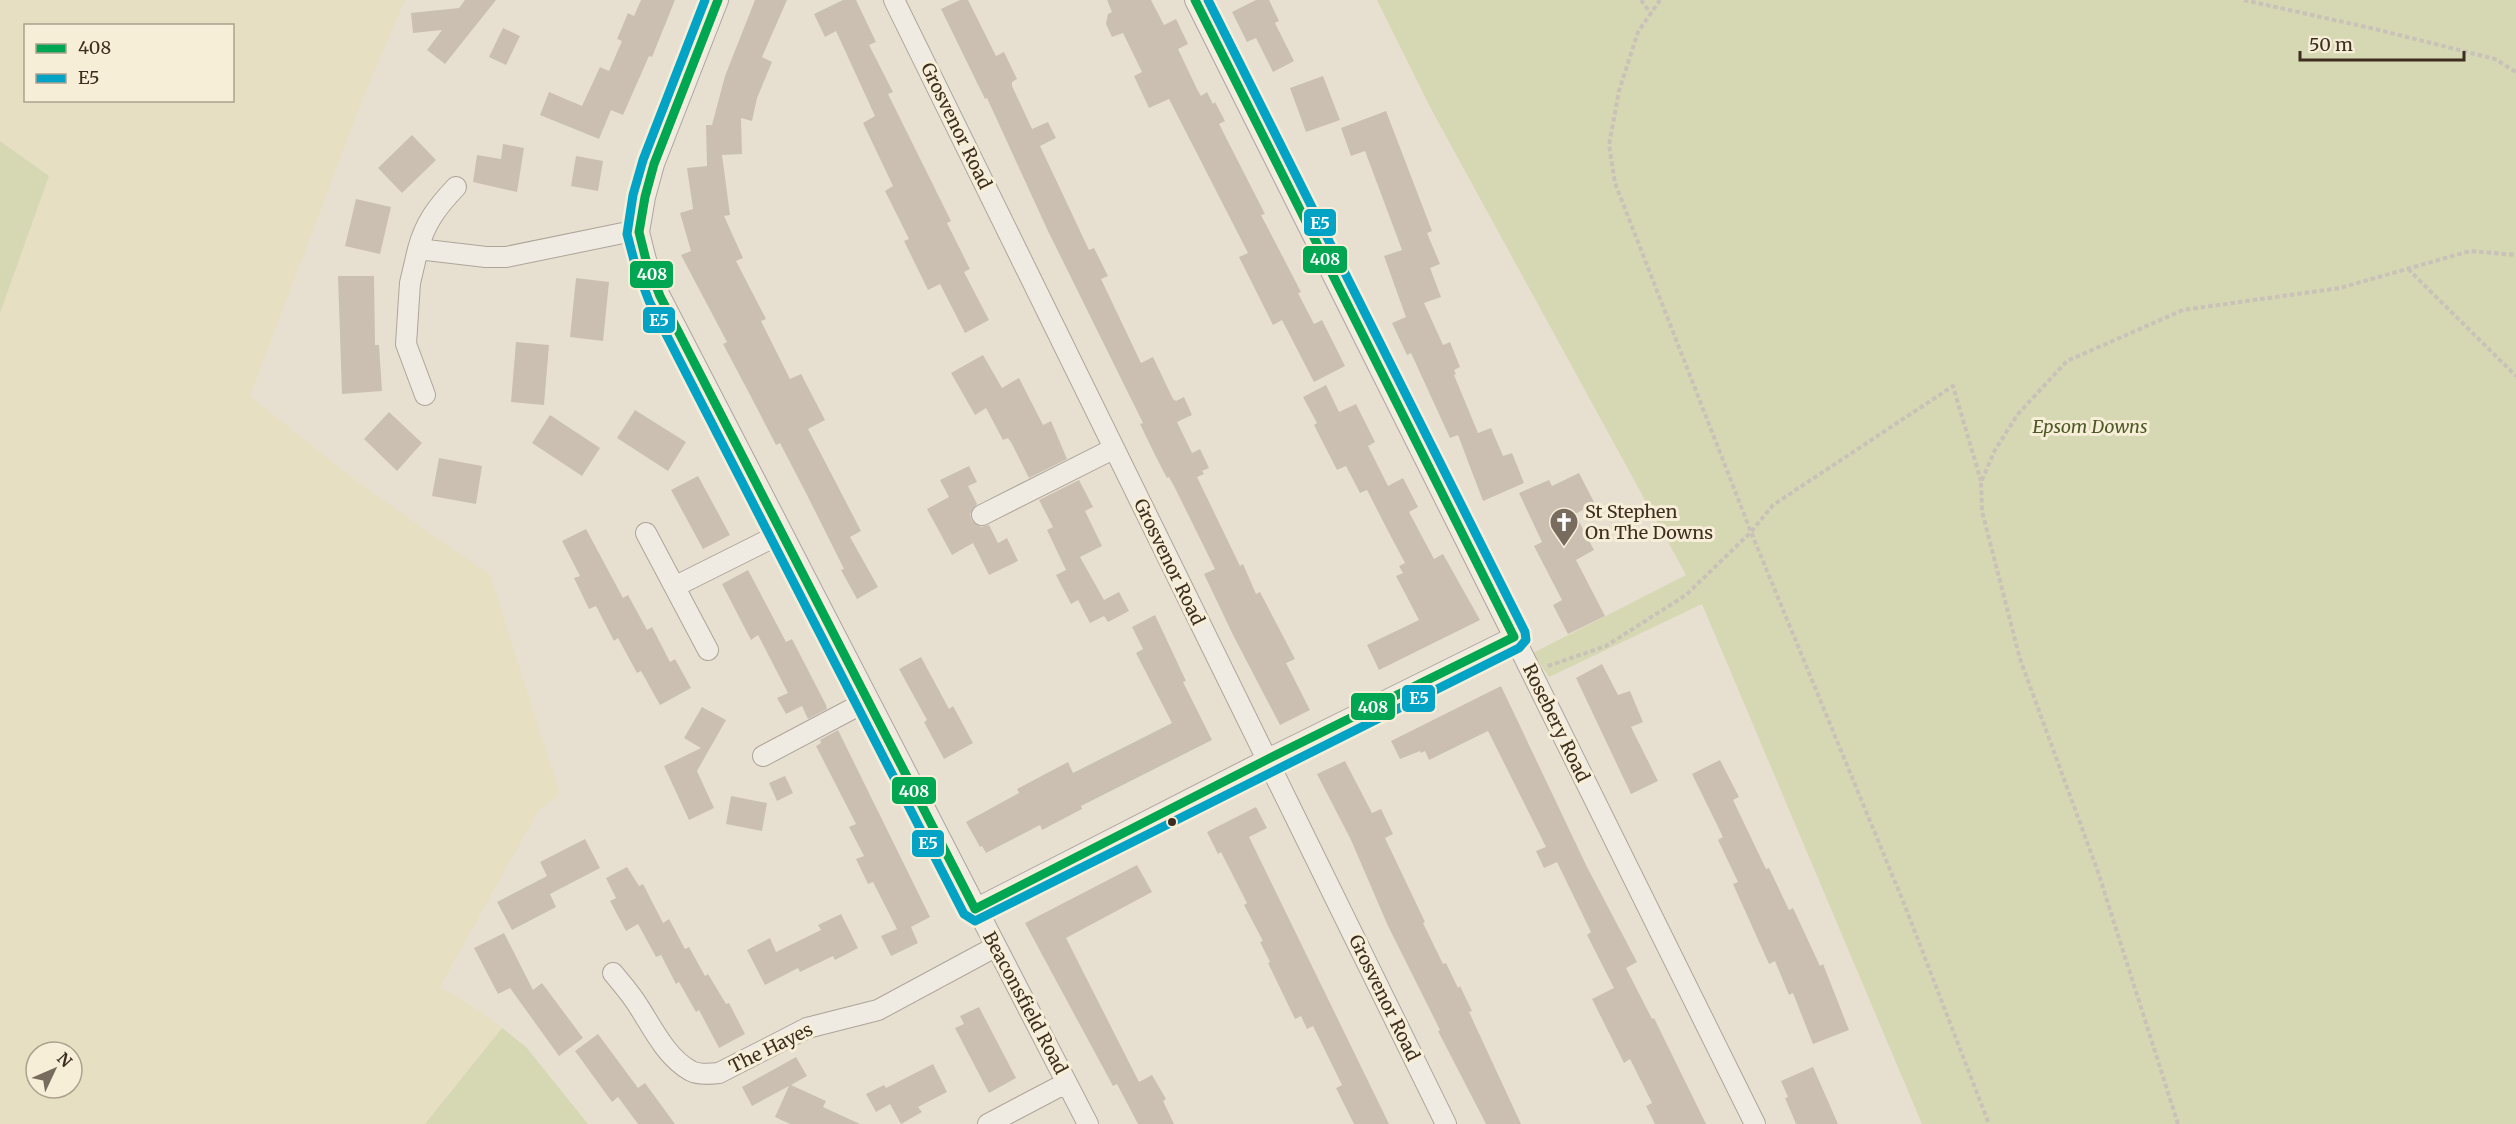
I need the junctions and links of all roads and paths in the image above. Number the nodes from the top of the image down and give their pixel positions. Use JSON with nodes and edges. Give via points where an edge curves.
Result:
{"nodes":[{"id":1,"x":718,"y":0,"type":"edge"},
{"id":2,"x":894,"y":0,"type":"edge"},
{"id":3,"x":1194,"y":0,"type":"edge"},
{"id":4,"x":1641,"y":0,"type":"edge"},
{"id":5,"x":1660,"y":0,"type":"edge"},
{"id":6,"x":2244,"y":0,"type":"edge"},
{"id":7,"x":1651,"y":14,"type":"junction"},
{"id":8,"x":2516,"y":72,"type":"edge"},
{"id":9,"x":456,"y":187,"type":"dead end"},
{"id":10,"x":639,"y":232,"type":"junction"},
{"id":11,"x":418,"y":249,"type":"junction"},
{"id":12,"x":2516,"y":255,"type":"edge"},
{"id":13,"x":2408,"y":269,"type":"junction"},
{"id":14,"x":2516,"y":376,"type":"edge"},
{"id":15,"x":425,"y":395,"type":"dead end"},
{"id":16,"x":1113,"y":449,"type":"junction"},
{"id":17,"x":1981,"y":482,"type":"junction"},
{"id":18,"x":982,"y":515,"type":"dead end"},
{"id":19,"x":1751,"y":532,"type":"junction"},
{"id":20,"x":646,"y":533,"type":"dead end"},
{"id":21,"x":782,"y":533,"type":"junction"},
{"id":22,"x":676,"y":586,"type":"junction"},
{"id":23,"x":1514,"y":638,"type":"junction"},
{"id":24,"x":708,"y":650,"type":"dead end"},
{"id":25,"x":1531,"y":672,"type":"junction"},
{"id":26,"x":867,"y":701,"type":"junction"},
{"id":27,"x":763,"y":756,"type":"dead end"},
{"id":28,"x":1267,"y":760,"type":"junction"},
{"id":29,"x":975,"y":909,"type":"junction"},
{"id":30,"x":995,"y":947,"type":"junction"},
{"id":31,"x":614,"y":973,"type":"dead end"},
{"id":32,"x":1066,"y":1083,"type":"junction"},
{"id":33,"x":988,"y":1124,"type":"edge"},
{"id":34,"x":1088,"y":1124,"type":"edge"},
{"id":35,"x":1446,"y":1124,"type":"edge"},
{"id":36,"x":1755,"y":1124,"type":"edge"},
{"id":37,"x":1989,"y":1124,"type":"edge"},
{"id":38,"x":2178,"y":1124,"type":"edge"}],
"edges":[{"from":1,"to":10,"type":"street","name":"Beaconsfield Road","via":[[654,164]]},
{"from":2,"to":16,"type":"street","name":"Grosvenor Road"},
{"from":3,"to":23,"type":"street","name":"Rosebery Road"},
{"from":4,"to":7,"type":"path"},
{"from":5,"to":7,"type":"path"},
{"from":6,"to":8,"type":"path","via":[[2495,59]]},
{"from":7,"to":19,"type":"path","via":[[1638,32],[1619,91],[1609,145],[1615,183]]},
{"from":9,"to":11,"type":"street","via":[[435,209]]},
{"from":10,"to":11,"type":"street","via":[[506,257]]},
{"from":10,"to":21,"type":"street","name":"Beaconsfield Road","via":[[660,296]]},
{"from":11,"to":15,"type":"street","via":[[410,283],[406,344]]},
{"from":12,"to":13,"type":"path","via":[[2470,251]]},
{"from":13,"to":14,"type":"path"},
{"from":13,"to":17,"type":"path","via":[[2340,288],[2183,309],[2067,361],[2018,414]]},
{"from":16,"to":18,"type":"street"},
{"from":16,"to":28,"type":"street","name":"Grosvenor Road"},
{"from":17,"to":19,"type":"path","via":[[1953,386],[1773,505]]},
{"from":17,"to":38,"type":"path","via":[[1982,511],[2020,659],[2098,872]]},
{"from":19,"to":25,"type":"path","via":[[1686,595],[1606,646]]},
{"from":19,"to":37,"type":"path","via":[[1905,906]]},
{"from":20,"to":22,"type":"street"},
{"from":21,"to":22,"type":"street"},
{"from":21,"to":26,"type":"street","name":"Beaconsfield Road"},
{"from":22,"to":24,"type":"street"},
{"from":23,"to":25,"type":"street","name":"Rosebery Road"},
{"from":23,"to":28,"type":"street"},
{"from":25,"to":36,"type":"street","name":"Rosebery Road"},
{"from":26,"to":27,"type":"street"},
{"from":26,"to":29,"type":"street","name":"Beaconsfield Road"},
{"from":28,"to":29,"type":"street"},
{"from":28,"to":35,"type":"street","name":"Grosvenor Road"},
{"from":29,"to":30,"type":"street","name":"Beaconsfield Road"},
{"from":30,"to":31,"type":"street","name":"The Hayes","via":[[878,1010],[807,1028],[719,1073],[706,1074],[693,1072],[665,1048]]},
{"from":30,"to":32,"type":"street","name":"Beaconsfield Road"},
{"from":32,"to":33,"type":"street"},
{"from":32,"to":34,"type":"street","name":"Beaconsfield Road"}]}
